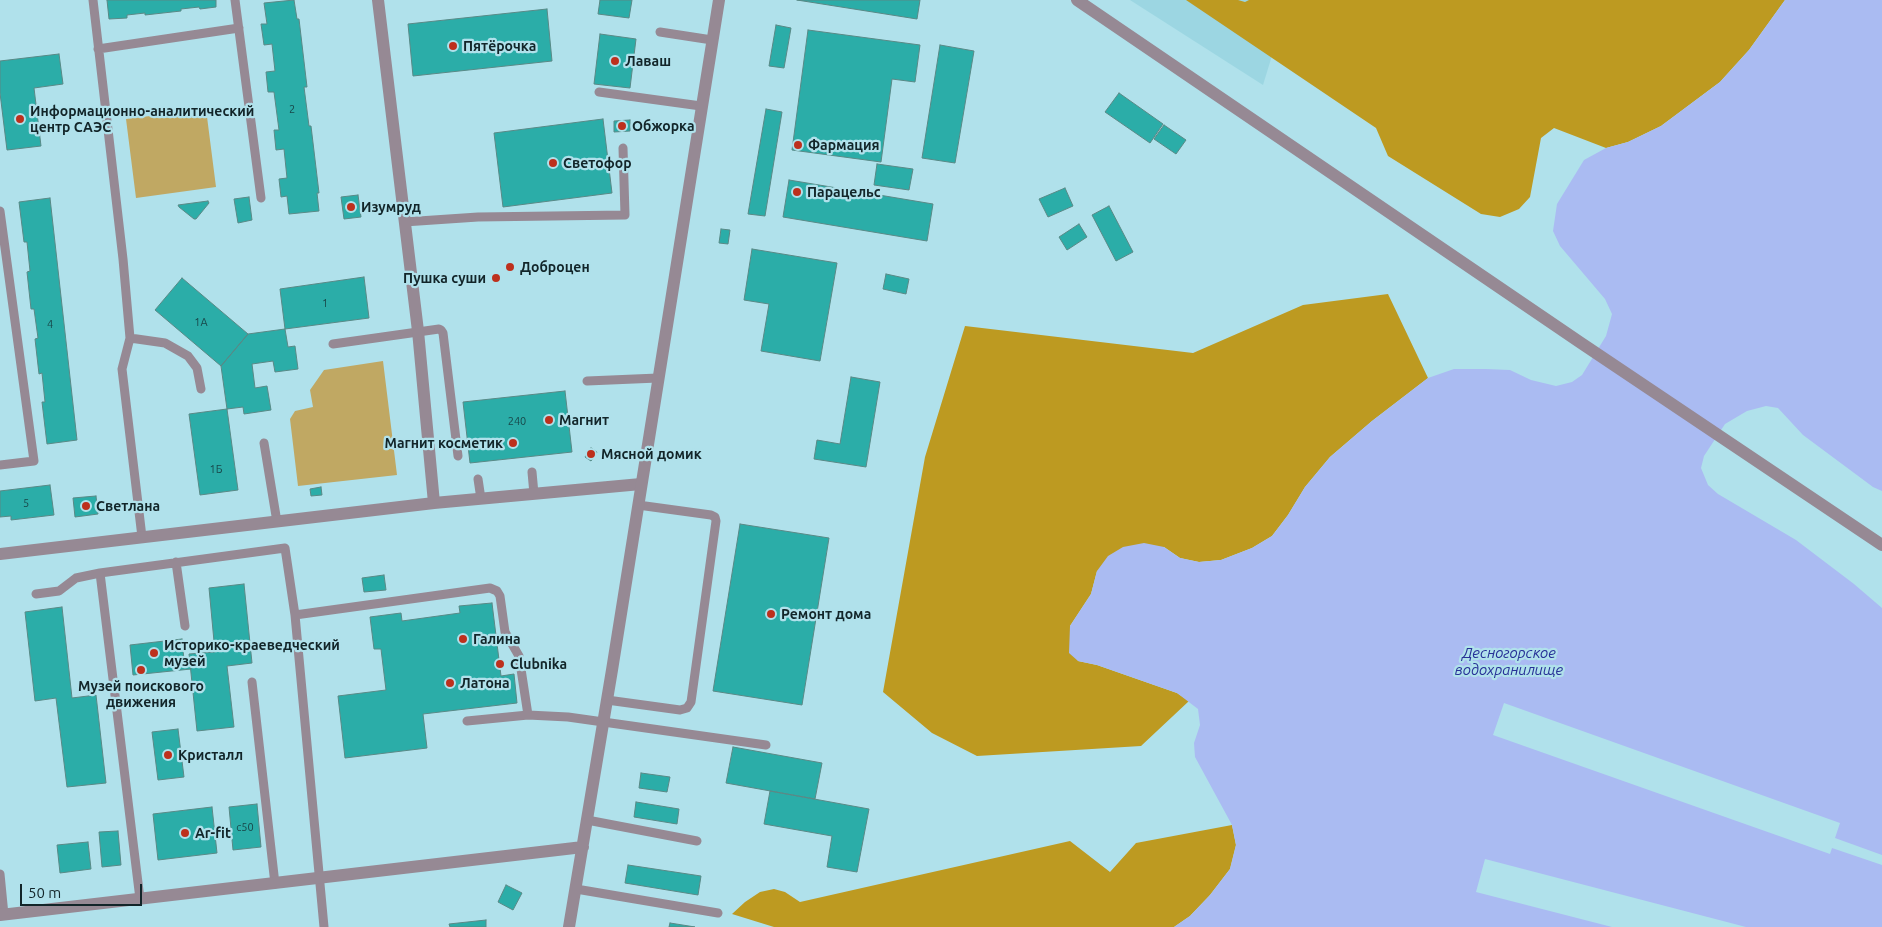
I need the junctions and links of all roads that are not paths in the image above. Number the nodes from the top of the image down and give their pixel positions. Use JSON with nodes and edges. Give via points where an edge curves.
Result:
{"nodes":[{"id":1,"x":93,"y":0,"type":"edge"},
{"id":2,"x":236,"y":0,"type":"edge"},
{"id":3,"x":378,"y":0,"type":"edge"},
{"id":4,"x":719,"y":0,"type":"edge"},
{"id":5,"x":1077,"y":0,"type":"edge"},
{"id":6,"x":239,"y":28,"type":"junction"},
{"id":7,"x":660,"y":32,"type":"dead end"},
{"id":8,"x":712,"y":40,"type":"junction"},
{"id":9,"x":98,"y":49,"type":"junction"},
{"id":10,"x":599,"y":92,"type":"dead end"},
{"id":11,"x":701,"y":106,"type":"junction"},
{"id":12,"x":623,"y":148,"type":"dead end"},
{"id":13,"x":260,"y":198,"type":"dead end"},
{"id":14,"x":0,"y":211,"type":"edge"},
{"id":15,"x":404,"y":222,"type":"junction"},
{"id":16,"x":3,"y":257,"type":"edge"},
{"id":17,"x":418,"y":331,"type":"junction"},
{"id":18,"x":130,"y":338,"type":"junction"},
{"id":19,"x":333,"y":344,"type":"dead end"},
{"id":20,"x":658,"y":378,"type":"junction"},
{"id":21,"x":587,"y":382,"type":"dead end"},
{"id":22,"x":201,"y":388,"type":"dead end"},
{"id":23,"x":264,"y":443,"type":"dead end"},
{"id":24,"x":458,"y":456,"type":"dead end"},
{"id":25,"x":0,"y":465,"type":"edge"},
{"id":26,"x":532,"y":472,"type":"dead end"},
{"id":27,"x":478,"y":479,"type":"dead end"},
{"id":28,"x":641,"y":484,"type":"junction"},
{"id":29,"x":534,"y":494,"type":"junction"},
{"id":30,"x":481,"y":499,"type":"junction"},
{"id":31,"x":434,"y":503,"type":"junction"},
{"id":32,"x":638,"y":505,"type":"junction"},
{"id":33,"x":277,"y":522,"type":"junction"},
{"id":34,"x":142,"y":537,"type":"junction"},
{"id":35,"x":1882,"y":545,"type":"edge"},
{"id":36,"x":0,"y":554,"type":"edge"},
{"id":37,"x":176,"y":562,"type":"junction"},
{"id":38,"x":100,"y":573,"type":"junction"},
{"id":39,"x":36,"y":594,"type":"dead end"},
{"id":40,"x":294,"y":615,"type":"junction"},
{"id":41,"x":185,"y":626,"type":"dead end"},
{"id":42,"x":252,"y":682,"type":"dead end"},
{"id":43,"x":607,"y":700,"type":"junction"},
{"id":44,"x":528,"y":715,"type":"junction"},
{"id":45,"x":467,"y":721,"type":"dead end"},
{"id":46,"x":604,"y":722,"type":"junction"},
{"id":47,"x":766,"y":745,"type":"dead end"},
{"id":48,"x":587,"y":820,"type":"junction"},
{"id":49,"x":697,"y":841,"type":"dead end"},
{"id":50,"x":583,"y":847,"type":"junction"},
{"id":51,"x":0,"y":874,"type":"edge"},
{"id":52,"x":320,"y":878,"type":"junction"},
{"id":53,"x":275,"y":884,"type":"junction"},
{"id":54,"x":576,"y":889,"type":"junction"},
{"id":55,"x":140,"y":899,"type":"junction"},
{"id":56,"x":718,"y":913,"type":"dead end"},
{"id":57,"x":2,"y":915,"type":"edge"},
{"id":58,"x":324,"y":927,"type":"edge"},
{"id":59,"x":569,"y":927,"type":"edge"}],
"edges":[{"from":1,"to":9,"type":"lane"},
{"from":2,"to":6,"type":"lane"},
{"from":3,"to":15,"type":"street"},
{"from":4,"to":8,"type":"street"},
{"from":5,"to":35,"type":"street"},
{"from":6,"to":9,"type":"lane"},
{"from":6,"to":13,"type":"lane"},
{"from":7,"to":8,"type":"lane"},
{"from":8,"to":11,"type":"street"},
{"from":9,"to":18,"type":"lane"},
{"from":10,"to":11,"type":"lane"},
{"from":11,"to":20,"type":"street"},
{"from":12,"to":15,"type":"lane","via":[[625,215],[478,217]]},
{"from":14,"to":16,"type":"lane"},
{"from":15,"to":17,"type":"street"},
{"from":16,"to":25,"type":"lane","via":[[34,461]]},
{"from":17,"to":19,"type":"lane"},
{"from":17,"to":24,"type":"lane","via":[[438,329],[443,333]]},
{"from":17,"to":31,"type":"street"},
{"from":18,"to":22,"type":"lane","via":[[164,343],[188,356],[197,368]]},
{"from":18,"to":34,"type":"lane","via":[[122,369]]},
{"from":20,"to":21,"type":"lane"},
{"from":20,"to":28,"type":"street"},
{"from":23,"to":33,"type":"lane"},
{"from":26,"to":29,"type":"lane"},
{"from":27,"to":30,"type":"lane"},
{"from":28,"to":29,"type":"street"},
{"from":28,"to":32,"type":"street"},
{"from":29,"to":30,"type":"street"},
{"from":30,"to":31,"type":"street"},
{"from":31,"to":33,"type":"street"},
{"from":32,"to":43,"type":"street"},
{"from":32,"to":43,"type":"lane","via":[[715,517],[691,702],[688,708],[680,710]]},
{"from":33,"to":34,"type":"street"},
{"from":34,"to":36,"type":"street"},
{"from":37,"to":38,"type":"lane"},
{"from":37,"to":40,"type":"lane","via":[[285,548]]},
{"from":37,"to":41,"type":"lane"},
{"from":38,"to":39,"type":"lane","via":[[76,578],[59,591]]},
{"from":38,"to":55,"type":"lane"},
{"from":40,"to":44,"type":"lane","via":[[490,588],[500,596],[505,632],[519,656]]},
{"from":40,"to":52,"type":"lane"},
{"from":42,"to":53,"type":"lane"},
{"from":43,"to":46,"type":"street"},
{"from":44,"to":45,"type":"lane"},
{"from":44,"to":46,"type":"lane"},
{"from":46,"to":47,"type":"lane"},
{"from":46,"to":48,"type":"street"},
{"from":48,"to":49,"type":"lane"},
{"from":48,"to":50,"type":"street"},
{"from":50,"to":52,"type":"street"},
{"from":50,"to":54,"type":"street"},
{"from":51,"to":57,"type":"lane"},
{"from":52,"to":53,"type":"street"},
{"from":52,"to":58,"type":"lane"},
{"from":53,"to":55,"type":"street"},
{"from":54,"to":56,"type":"lane"},
{"from":54,"to":59,"type":"street"},
{"from":55,"to":57,"type":"street"}]}
